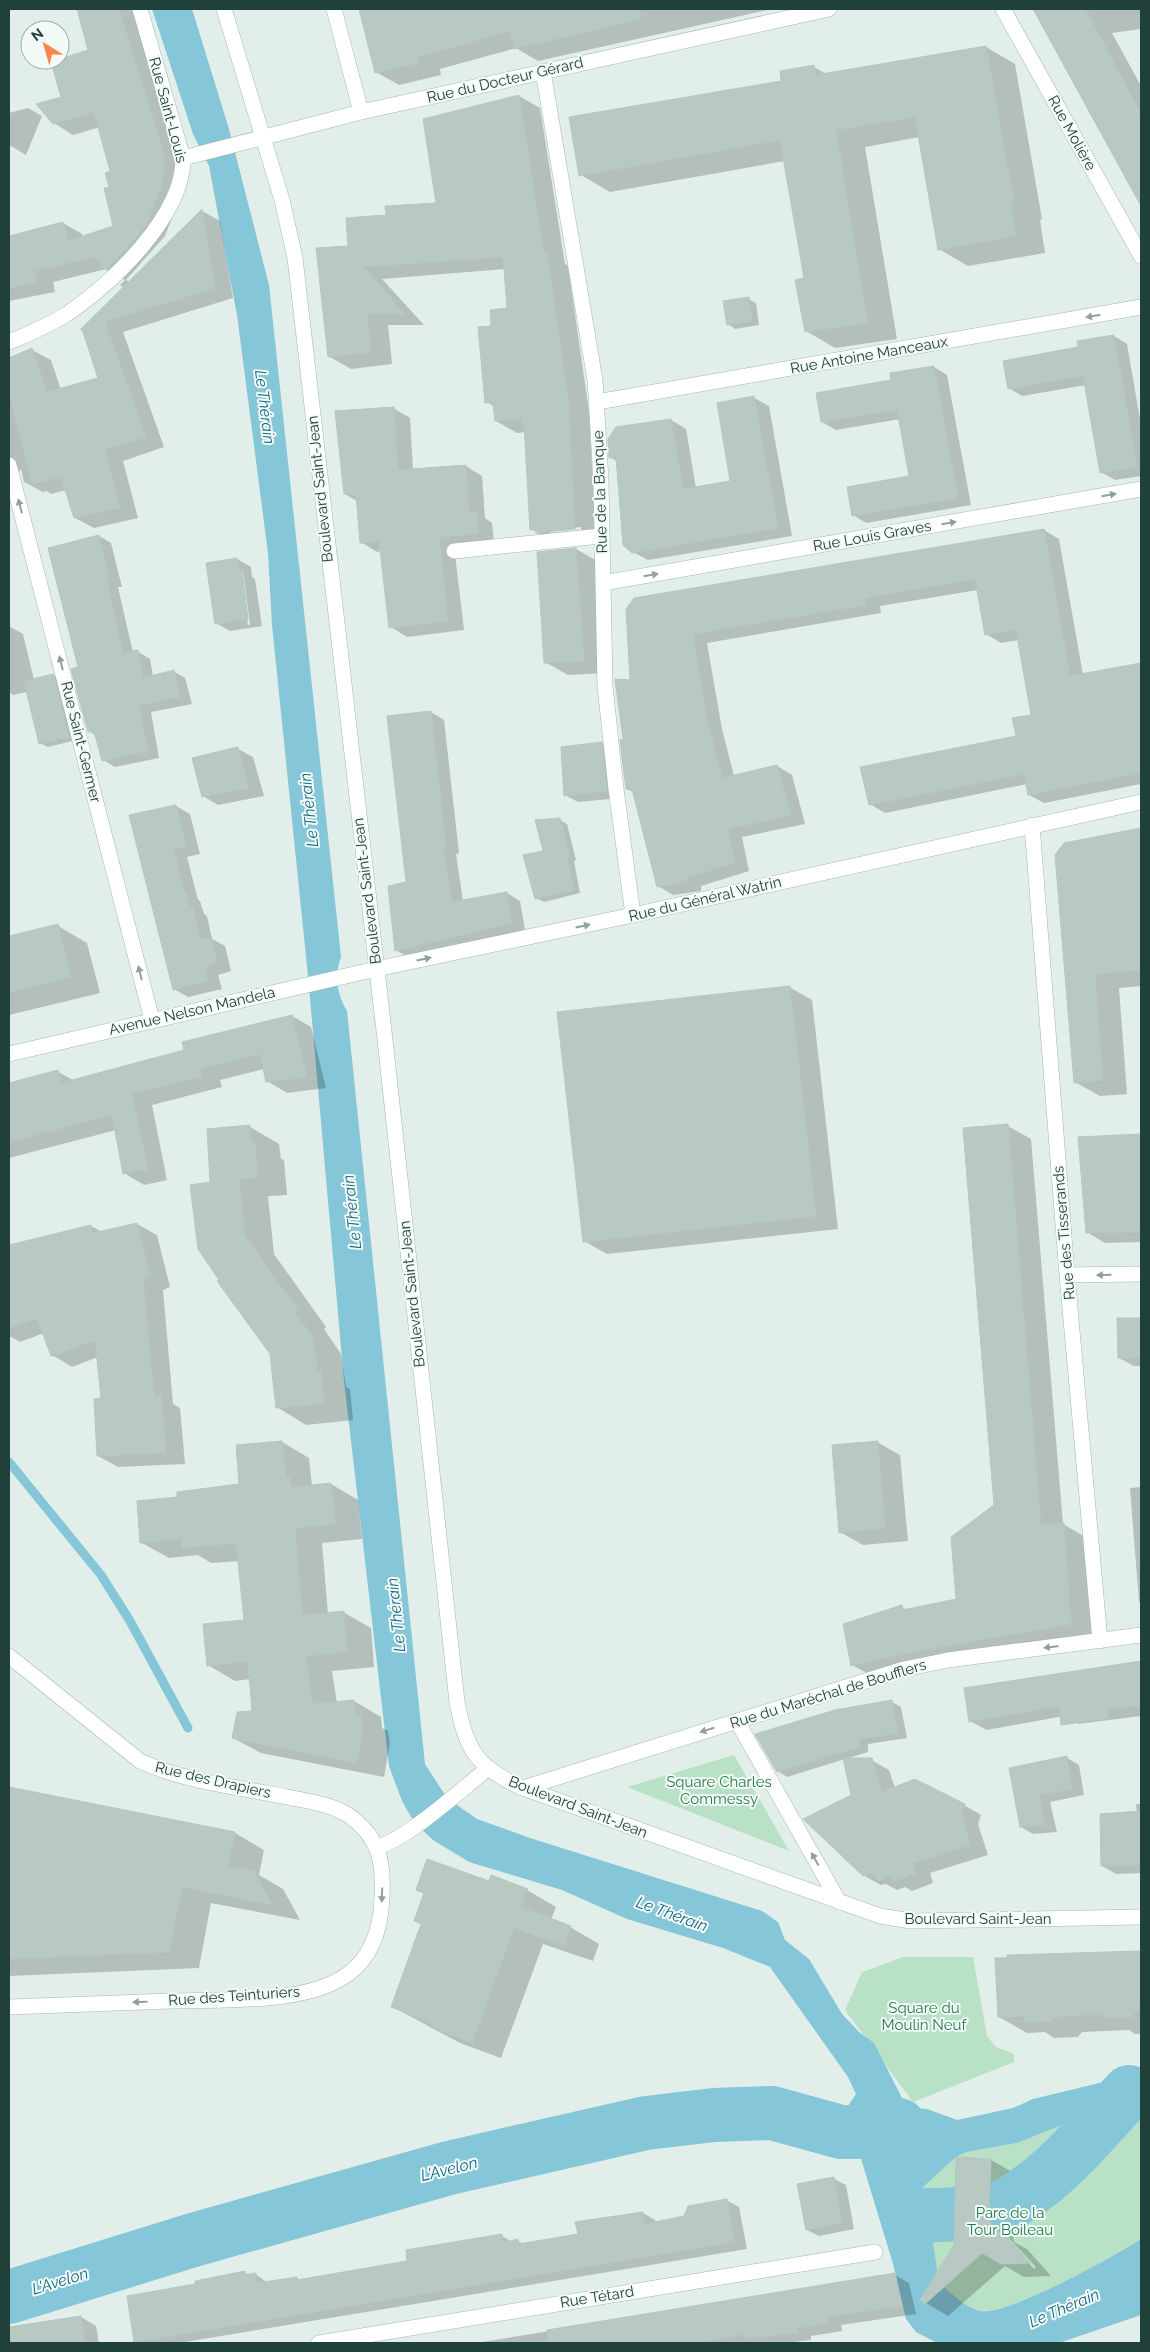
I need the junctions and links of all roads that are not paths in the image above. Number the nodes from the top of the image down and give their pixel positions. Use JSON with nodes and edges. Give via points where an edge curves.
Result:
{"nodes":[{"id":1,"x":140,"y":9,"type":"edge"},
{"id":2,"x":224,"y":9,"type":"edge"},
{"id":3,"x":334,"y":9,"type":"edge"},
{"id":4,"x":829,"y":9,"type":"edge"},
{"id":5,"x":1003,"y":9,"type":"edge"},
{"id":6,"x":543,"y":71,"type":"junction"},
{"id":7,"x":361,"y":112,"type":"junction"},
{"id":8,"x":263,"y":136,"type":"junction"},
{"id":9,"x":183,"y":158,"type":"junction"},
{"id":10,"x":1141,"y":256,"type":"edge"},
{"id":11,"x":1141,"y":307,"type":"edge"},
{"id":12,"x":9,"y":342,"type":"edge"},
{"id":13,"x":597,"y":402,"type":"junction"},
{"id":14,"x":9,"y":465,"type":"edge"},
{"id":15,"x":1141,"y":489,"type":"edge"},
{"id":16,"x":602,"y":536,"type":"junction"},
{"id":17,"x":454,"y":551,"type":"dead end"},
{"id":18,"x":603,"y":583,"type":"junction"},
{"id":19,"x":1141,"y":802,"type":"edge"},
{"id":20,"x":1032,"y":825,"type":"junction"},
{"id":21,"x":633,"y":915,"type":"junction"},
{"id":22,"x":376,"y":969,"type":"junction"},
{"id":23,"x":152,"y":1020,"type":"junction"},
{"id":24,"x":9,"y":1054,"type":"edge"},
{"id":25,"x":1141,"y":1274,"type":"edge"},
{"id":26,"x":1067,"y":1275,"type":"junction"},
{"id":27,"x":1141,"y":1636,"type":"edge"},
{"id":28,"x":1100,"y":1641,"type":"junction"},
{"id":29,"x":9,"y":1656,"type":"edge"},
{"id":30,"x":737,"y":1721,"type":"junction"},
{"id":31,"x":487,"y":1769,"type":"junction"},
{"id":32,"x":523,"y":1788,"type":"junction"},
{"id":33,"x":378,"y":1847,"type":"junction"},
{"id":34,"x":839,"y":1902,"type":"junction"},
{"id":35,"x":1141,"y":1917,"type":"edge"},
{"id":36,"x":9,"y":2007,"type":"edge"},
{"id":37,"x":875,"y":2252,"type":"dead end"},
{"id":38,"x":319,"y":2343,"type":"edge"}],
"edges":[{"from":1,"to":9,"type":"street","name":"Rue Saint-Louis"},
{"from":2,"to":8,"type":"street","name":"Boulevard Saint-Jean"},
{"from":3,"to":7,"type":"street"},
{"from":4,"to":6,"type":"street","name":"Rue du Docteur Gérard"},
{"from":5,"to":10,"type":"street","name":"Rue Molière"},
{"from":6,"to":7,"type":"street","name":"Rue du Docteur Gérard"},
{"from":6,"to":13,"type":"street","name":"Rue de la Banque"},
{"from":7,"to":8,"type":"street","name":"Rue du Docteur Gérard"},
{"from":8,"to":9,"type":"street","name":"Rue du Docteur Gérard"},
{"from":8,"to":22,"type":"street","name":"Boulevard Saint-Jean","via":[[295,258]]},
{"from":9,"to":12,"type":"street","name":"Rue Saint-Louis","via":[[184,172],[172,204],[129,259],[109,280],[67,313]]},
{"from":11,"to":13,"type":"street","name":"Rue Antoine Manceaux","one_way":true},
{"from":13,"to":16,"type":"street","name":"Rue de la Banque"},
{"from":23,"to":14,"type":"street","name":"Rue Saint-Germer","one_way":true},
{"from":18,"to":15,"type":"street","name":"Rue Louis Graves","one_way":true},
{"from":16,"to":17,"type":"street"},
{"from":16,"to":18,"type":"street","name":"Rue de la Banque"},
{"from":18,"to":21,"type":"street","name":"Rue de la Banque","via":[[605,686]]},
{"from":19,"to":20,"type":"street","name":"Rue du Général Watrin"},
{"from":20,"to":21,"type":"street","name":"Rue du Général Watrin"},
{"from":20,"to":26,"type":"street","name":"Rue des Tisserands"},
{"from":22,"to":21,"type":"street","name":"Rue du Général Watrin","one_way":true},
{"from":22,"to":23,"type":"street","name":"Avenue Nelson Mandela"},
{"from":22,"to":31,"type":"street","name":"Boulevard Saint-Jean","via":[[457,1702],[465,1739]]},
{"from":23,"to":24,"type":"street","name":"Avenue Nelson Mandela"},
{"from":25,"to":26,"type":"street","one_way":true},
{"from":26,"to":28,"type":"street","name":"Rue des Tisserands"},
{"from":27,"to":28,"type":"street","name":"Rue du Maréchal de Boufflers"},
{"from":28,"to":30,"type":"street","name":"Rue du Maréchal de Boufflers","one_way":true,"via":[[925,1664]]},
{"from":29,"to":33,"type":"street","name":"Rue des Drapiers","via":[[140,1761],[177,1774],[337,1810],[356,1822]]},
{"from":30,"to":32,"type":"street","name":"Rue du Maréchal de Boufflers","one_way":true},
{"from":34,"to":30,"type":"street","one_way":true},
{"from":31,"to":32,"type":"street","name":"Boulevard Saint-Jean"},
{"from":31,"to":33,"type":"street","via":[[409,1830]]},
{"from":32,"to":34,"type":"street","name":"Boulevard Saint-Jean"},
{"from":33,"to":36,"type":"street","name":"Rue des Teinturiers","one_way":true,"via":[[383,1888],[373,1944],[357,1967],[328,1986],[283,1996]]},
{"from":34,"to":35,"type":"street","name":"Boulevard Saint-Jean","via":[[880,1916],[911,1922]]},
{"from":37,"to":38,"type":"street","name":"Rue Tétard"}]}
